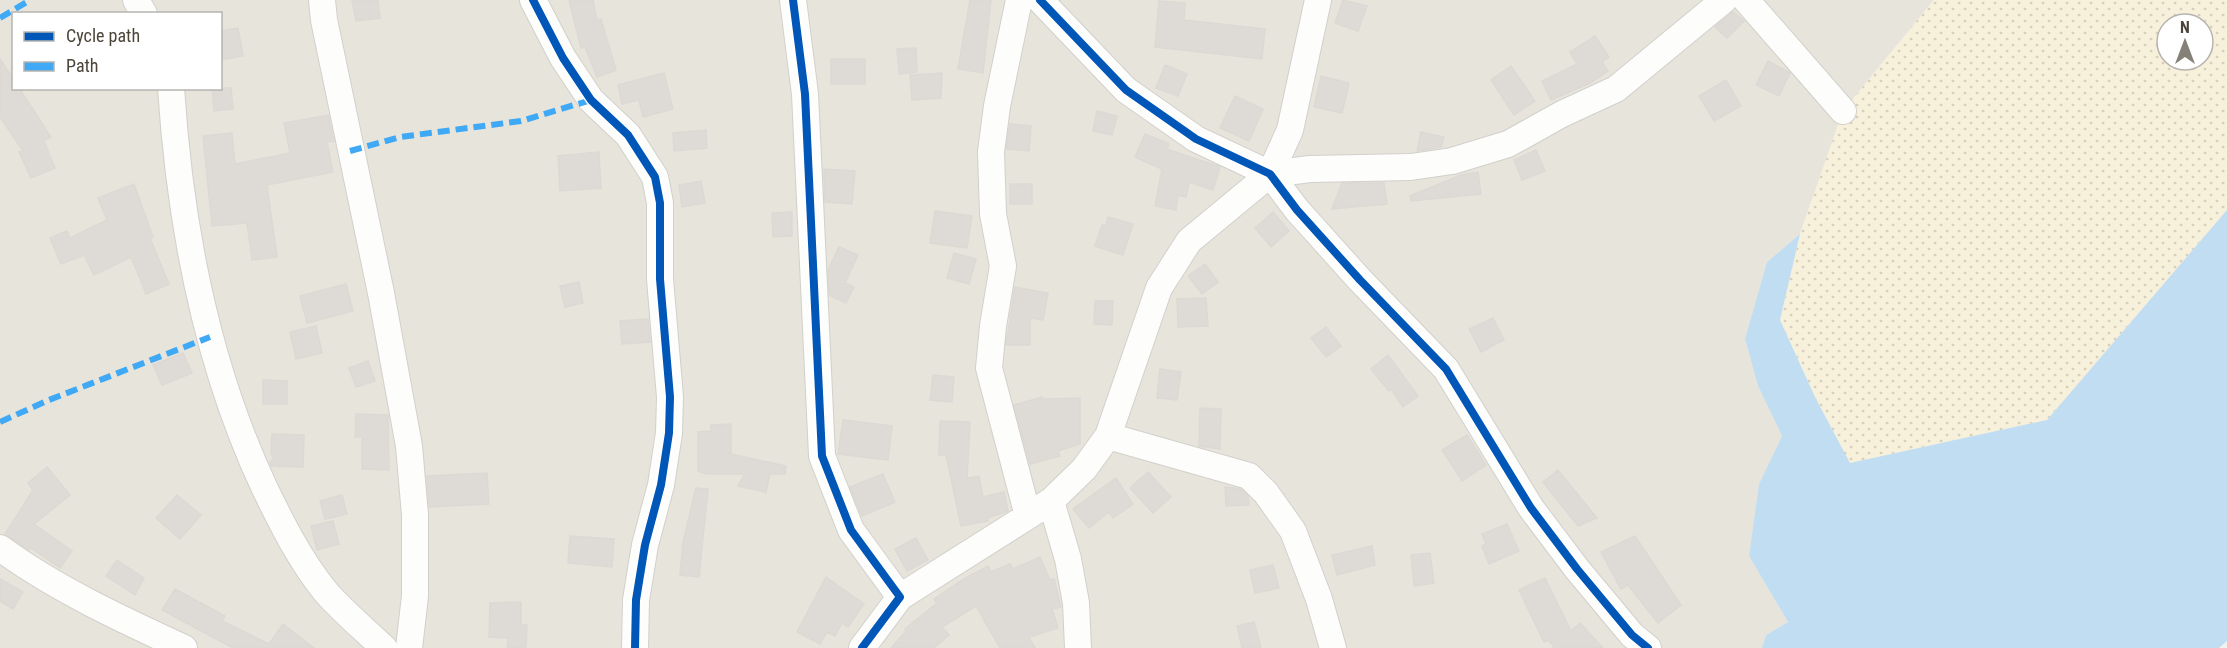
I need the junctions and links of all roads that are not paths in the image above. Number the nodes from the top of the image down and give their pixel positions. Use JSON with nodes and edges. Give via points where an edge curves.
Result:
{"nodes":[{"id":1,"x":322,"y":0,"type":"edge"},
{"id":2,"x":533,"y":0,"type":"edge"},
{"id":3,"x":793,"y":0,"type":"edge"},
{"id":4,"x":1019,"y":0,"type":"edge"},
{"id":5,"x":1040,"y":0,"type":"edge"},
{"id":6,"x":1318,"y":0,"type":"edge"},
{"id":7,"x":1724,"y":0,"type":"edge"},
{"id":8,"x":1746,"y":0,"type":"edge"},
{"id":9,"x":171,"y":90,"type":"edge"},
{"id":10,"x":1843,"y":111,"type":"dead end"},
{"id":11,"x":1270,"y":174,"type":"junction"},
{"id":12,"x":1108,"y":436,"type":"junction"},
{"id":13,"x":1051,"y":501,"type":"junction"},
{"id":14,"x":1028,"y":516,"type":"junction"},
{"id":15,"x":0,"y":548,"type":"edge"},
{"id":16,"x":900,"y":597,"type":"junction"},
{"id":17,"x":184,"y":648,"type":"edge"},
{"id":18,"x":384,"y":648,"type":"edge"},
{"id":19,"x":409,"y":648,"type":"edge"},
{"id":20,"x":635,"y":648,"type":"edge"},
{"id":21,"x":862,"y":648,"type":"edge"},
{"id":22,"x":1078,"y":648,"type":"edge"},
{"id":23,"x":1334,"y":648,"type":"edge"},
{"id":24,"x":1648,"y":648,"type":"edge"}],
"edges":[{"from":1,"to":19,"type":"street","via":[[409,446],[415,596]]},
{"from":2,"to":20,"type":"street","via":[[563,58],[591,100],[628,135],[655,177],[660,203],[669,434],[636,600]]},
{"from":3,"to":16,"type":"street","via":[[805,94],[822,456],[851,530]]},
{"from":4,"to":14,"type":"street","via":[[991,152],[993,214],[1003,266],[989,368]]},
{"from":5,"to":11,"type":"street","via":[[1126,90],[1196,139]]},
{"from":6,"to":11,"type":"street","via":[[1290,130]]},
{"from":7,"to":11,"type":"street","via":[[1616,89],[1508,144],[1452,161],[1310,168]]},
{"from":8,"to":10,"type":"street"},
{"from":9,"to":18,"type":"street","via":[[175,158],[197,280],[222,379],[251,458],[286,532],[325,591]]},
{"from":11,"to":12,"type":"street","via":[[1189,242],[1159,288]]},
{"from":11,"to":24,"type":"street","via":[[1360,280],[1446,369],[1531,508],[1577,569]]},
{"from":12,"to":13,"type":"street","via":[[1084,469]]},
{"from":12,"to":23,"type":"street","via":[[1249,476],[1293,531]]},
{"from":13,"to":14,"type":"street"},
{"from":13,"to":22,"type":"street","via":[[1068,559],[1076,603]]},
{"from":14,"to":16,"type":"street"},
{"from":15,"to":17,"type":"street","via":[[21,564],[129,623]]},
{"from":16,"to":21,"type":"street"}]}
